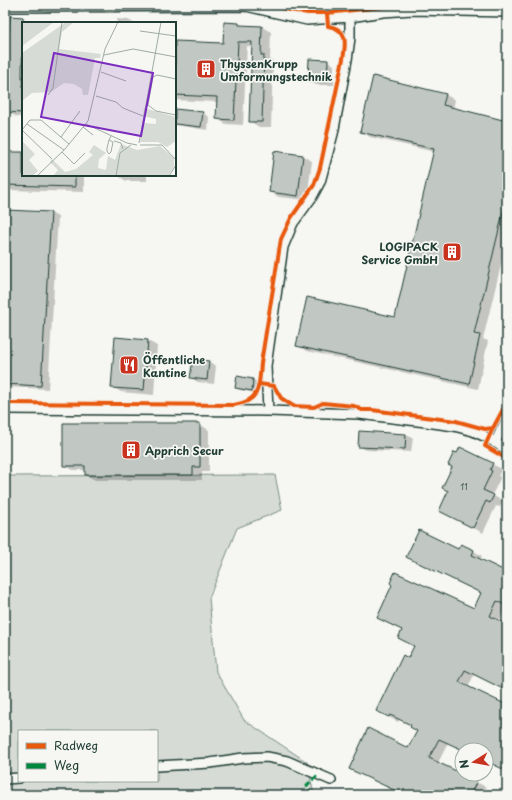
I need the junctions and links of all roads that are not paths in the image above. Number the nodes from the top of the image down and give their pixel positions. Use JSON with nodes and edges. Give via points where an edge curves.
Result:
{"nodes":[{"id":1,"x":5,"y":7,"type":"edge"},
{"id":2,"x":507,"y":12,"type":"edge"},
{"id":3,"x":350,"y":18,"type":"junction"},
{"id":4,"x":5,"y":409,"type":"edge"},
{"id":5,"x":268,"y":411,"type":"junction"},
{"id":6,"x":507,"y":418,"type":"edge"},
{"id":7,"x":495,"y":443,"type":"junction"},
{"id":8,"x":507,"y":450,"type":"edge"},
{"id":9,"x":158,"y":766,"type":"edge"},
{"id":10,"x":18,"y":778,"type":"edge"},
{"id":11,"x":5,"y":779,"type":"edge"},
{"id":12,"x":331,"y":780,"type":"dead end"}],
"edges":[{"from":1,"to":3,"type":"street","via":[[246,6],[307,20]]},
{"from":2,"to":3,"type":"street","via":[[412,10]]},
{"from":3,"to":5,"type":"street","via":[[347,60],[333,134],[320,182],[293,223],[283,247],[266,366]]},
{"from":4,"to":5,"type":"street"},
{"from":5,"to":7,"type":"street","via":[[359,414],[426,422],[473,431]]},
{"from":6,"to":7,"type":"street"},
{"from":7,"to":8,"type":"street"},
{"from":9,"to":12,"type":"street","via":[[267,757],[287,761]]},
{"from":10,"to":11,"type":"street"}]}
